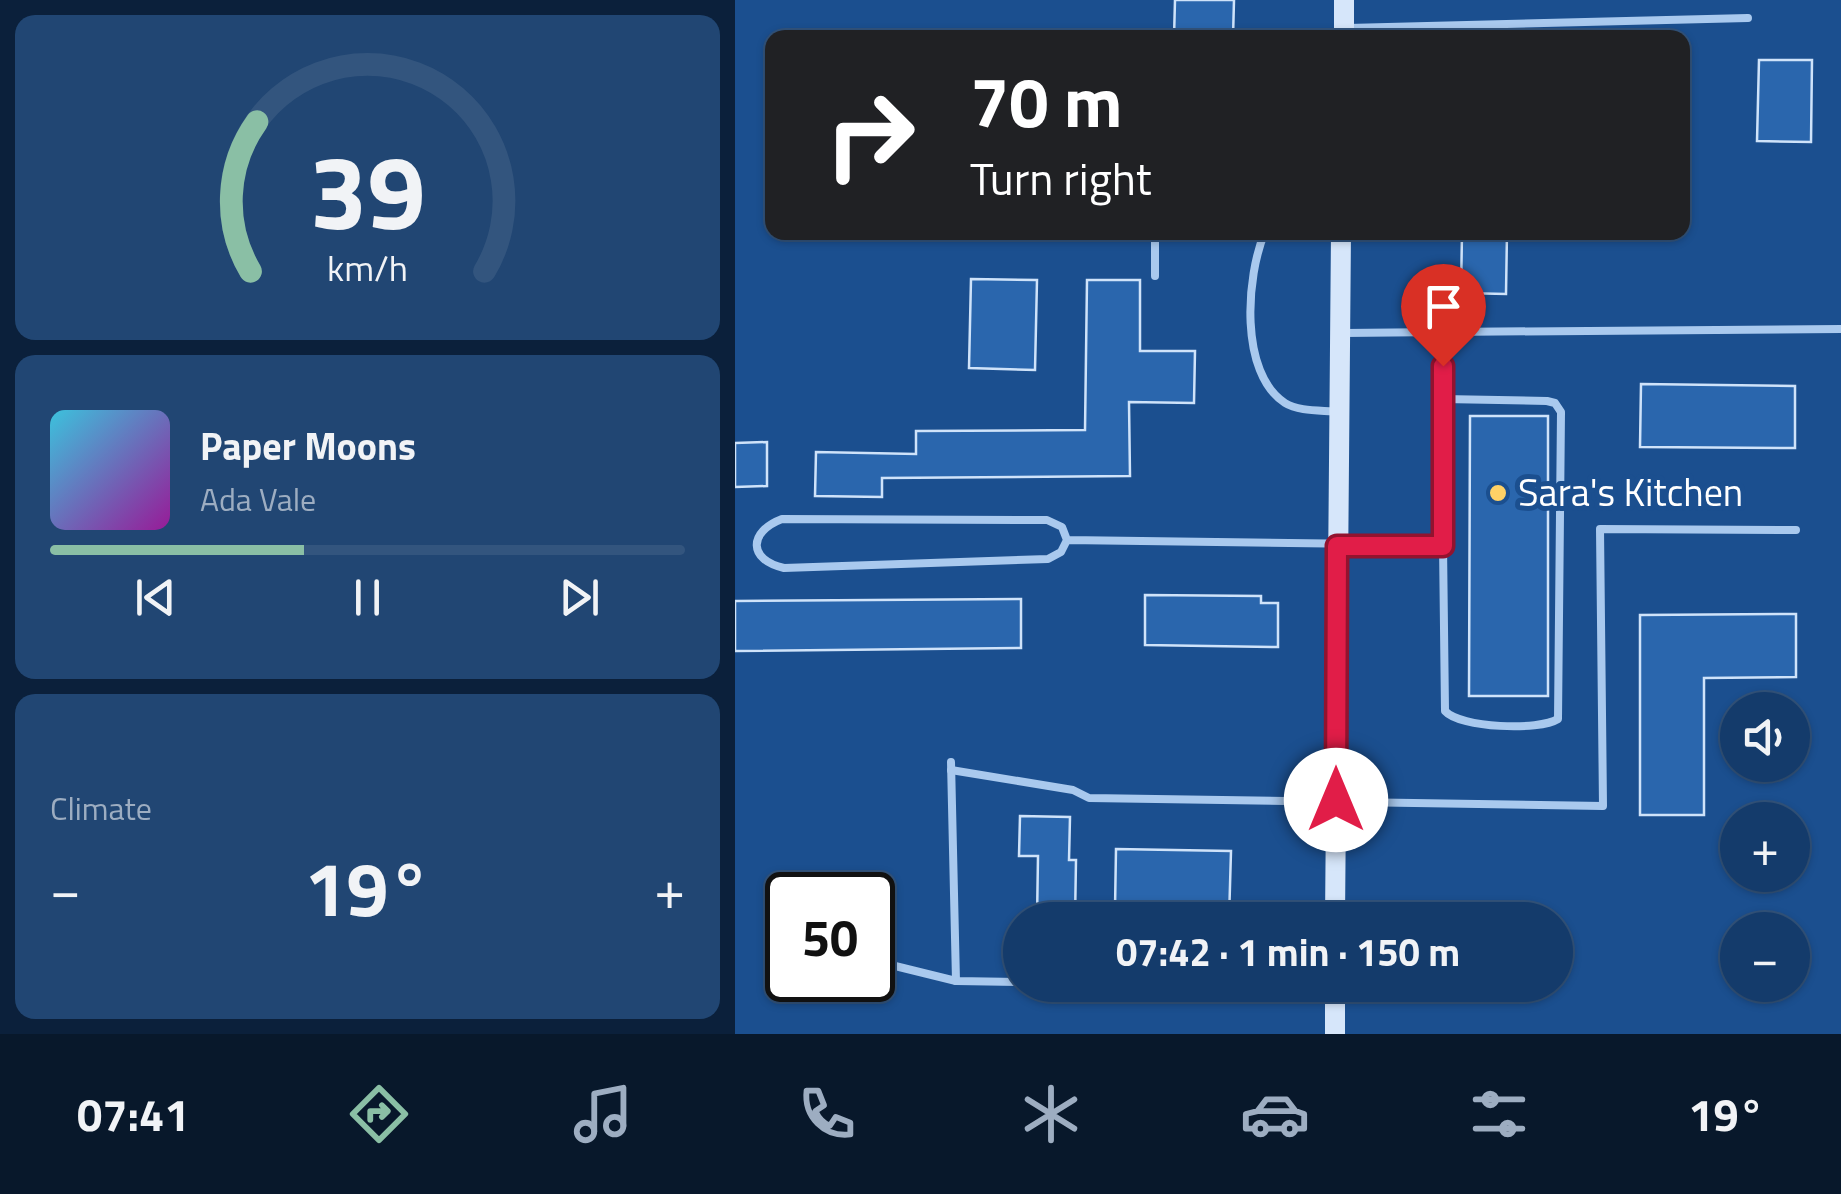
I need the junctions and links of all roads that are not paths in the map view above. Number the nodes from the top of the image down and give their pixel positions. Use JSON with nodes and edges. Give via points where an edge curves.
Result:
{"nodes":[{"id":1,"x":1344,"y":0,"type":"edge"},
{"id":2,"x":1748,"y":18,"type":"dead end"},
{"id":3,"x":1344,"y":30,"type":"edge"},
{"id":4,"x":1425,"y":30,"type":"edge"},
{"id":5,"x":1155,"y":240,"type":"edge"},
{"id":6,"x":1263,"y":240,"type":"edge"},
{"id":7,"x":1341,"y":240,"type":"edge"},
{"id":8,"x":1155,"y":276,"type":"dead end"},
{"id":9,"x":1841,"y":329,"type":"edge"},
{"id":10,"x":1443,"y":332,"type":"junction"},
{"id":11,"x":1340,"y":333,"type":"junction"},
{"id":12,"x":1443,"y":399,"type":"junction"},
{"id":13,"x":1339,"y":412,"type":"junction"},
{"id":14,"x":1796,"y":530,"type":"dead end"},
{"id":15,"x":1067,"y":540,"type":"junction"},
{"id":16,"x":1337,"y":546,"type":"junction"},
{"id":17,"x":1443,"y":546,"type":"junction"},
{"id":18,"x":1336,"y":800,"type":"junction"},
{"id":19,"x":1335,"y":902,"type":"edge"},
{"id":20,"x":895,"y":966,"type":"edge"},
{"id":21,"x":956,"y":981,"type":"junction"},
{"id":22,"x":1003,"y":982,"type":"edge"},
{"id":23,"x":1335,"y":1002,"type":"edge"},
{"id":24,"x":1335,"y":1034,"type":"edge"}],
"edges":[{"from":1,"to":3,"type":"main road"},
{"from":2,"to":4,"type":"lane"},
{"from":5,"to":8,"type":"lane"},
{"from":6,"to":13,"type":"lane","via":[[1248,289],[1264,375],[1293,407]]},
{"from":7,"to":11,"type":"main road"},
{"from":9,"to":10,"type":"lane"},
{"from":10,"to":11,"type":"lane"},
{"from":10,"to":12,"type":"lane"},
{"from":11,"to":13,"type":"main road"},
{"from":12,"to":17,"type":"lane"},
{"from":12,"to":17,"type":"lane","via":[[1547,401],[1561,412],[1558,719],[1539,726],[1460,723],[1445,711]]},
{"from":13,"to":16,"type":"main road"},
{"from":14,"to":18,"type":"lane","via":[[1600,529],[1603,806]]},
{"from":15,"to":15,"type":"lane","via":[[1048,558],[784,568],[758,553],[757,538],[781,519],[1047,520],[1062,526]]},
{"from":15,"to":16,"type":"lane"},
{"from":16,"to":17,"type":"lane"},
{"from":16,"to":18,"type":"main road"},
{"from":18,"to":19,"type":"main road"},
{"from":18,"to":21,"type":"lane","via":[[1089,798],[951,766]]},
{"from":20,"to":21,"type":"lane"},
{"from":21,"to":22,"type":"lane"},
{"from":23,"to":24,"type":"main road"}]}
